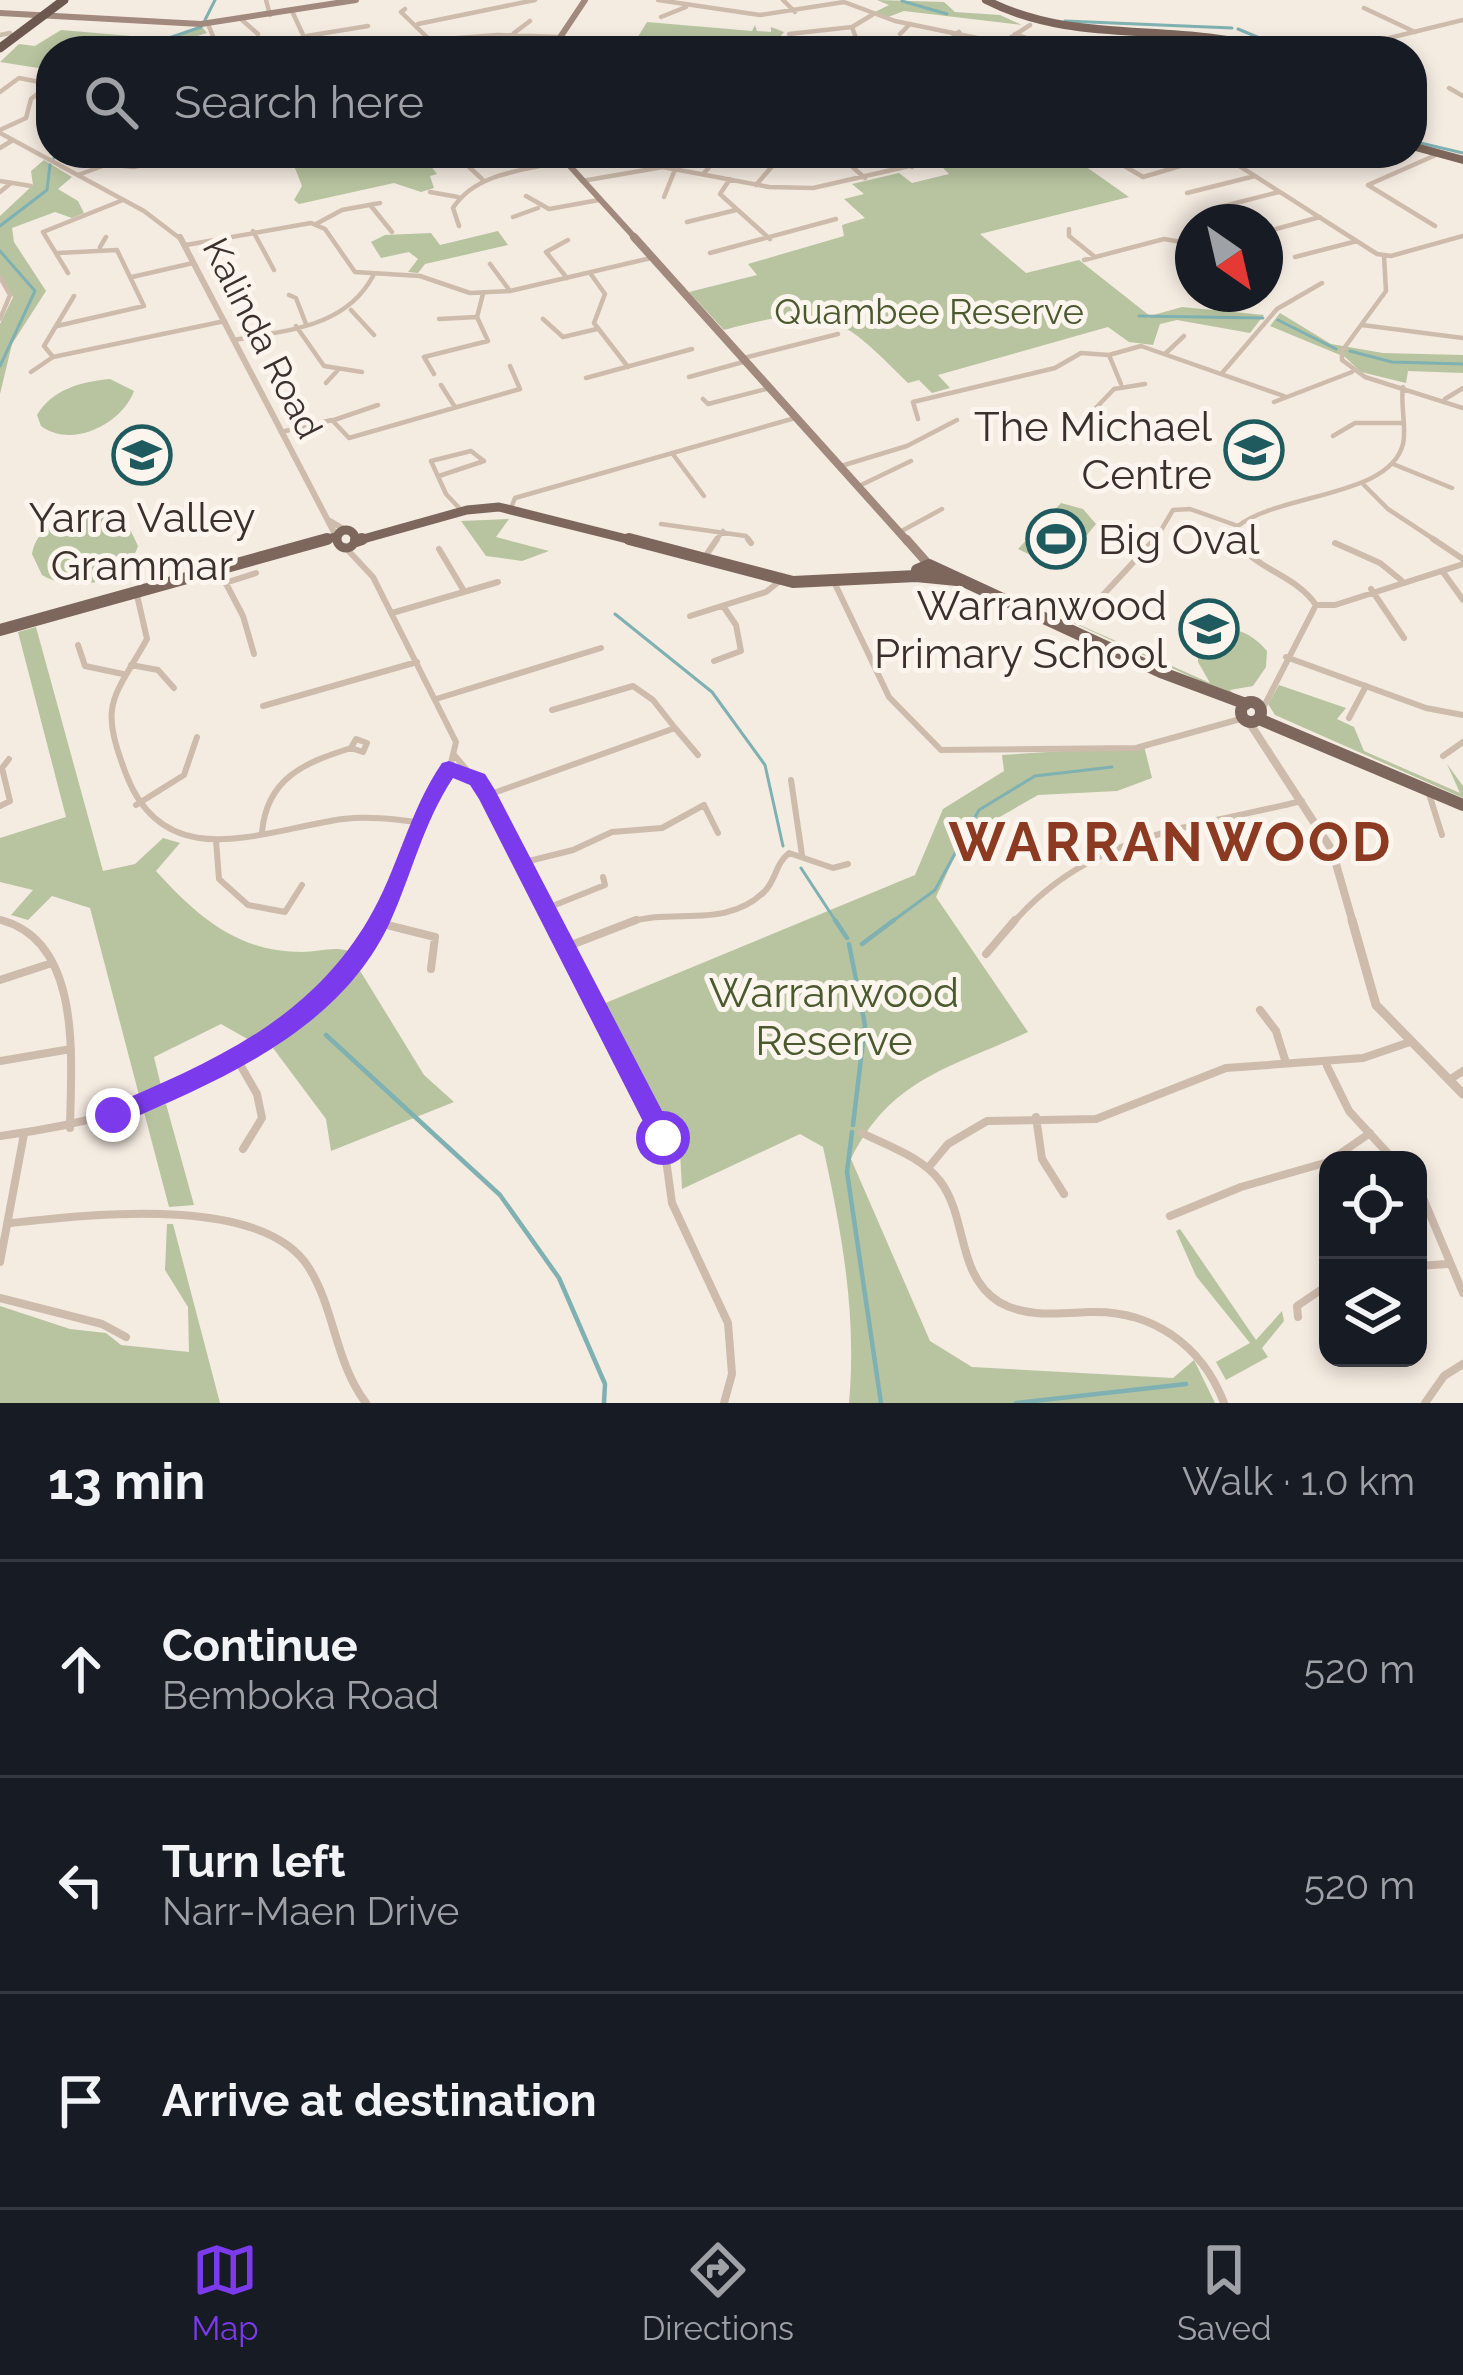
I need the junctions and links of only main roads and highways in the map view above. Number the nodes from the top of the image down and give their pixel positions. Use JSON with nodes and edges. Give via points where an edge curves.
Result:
{"nodes":[{"id":1,"x":52,"y":0,"type":"edge"},
{"id":2,"x":64,"y":0,"type":"edge"},
{"id":3,"x":354,"y":0,"type":"edge"},
{"id":4,"x":586,"y":0,"type":"edge"},
{"id":5,"x":986,"y":0,"type":"edge"},
{"id":6,"x":0,"y":15,"type":"edge"},
{"id":7,"x":37,"y":17,"type":"junction"},
{"id":8,"x":11,"y":18,"type":"junction"},
{"id":9,"x":21,"y":25,"type":"junction"},
{"id":10,"x":562,"y":36,"type":"edge"},
{"id":11,"x":1213,"y":36,"type":"edge"},
{"id":12,"x":2,"y":43,"type":"edge"},
{"id":13,"x":1427,"y":151,"type":"edge"},
{"id":14,"x":1463,"y":160,"type":"edge"},
{"id":15,"x":571,"y":168,"type":"edge"},
{"id":16,"x":926,"y":569,"type":"junction"},
{"id":17,"x":0,"y":629,"type":"edge"},
{"id":18,"x":1463,"y":805,"type":"edge"}],
"edges":[{"from":1,"to":7,"type":"highway"},
{"from":2,"to":7,"type":"highway"},
{"from":3,"to":7,"type":"main road","via":[[208,24]]},
{"from":4,"to":10,"type":"main road"},
{"from":5,"to":11,"type":"main road","via":[[1030,25],[1089,35]]},
{"from":6,"to":7,"type":"main road"},
{"from":6,"to":8,"type":"main road"},
{"from":7,"to":8,"type":"main road"},
{"from":7,"to":9,"type":"highway"},
{"from":7,"to":12,"type":"highway"},
{"from":8,"to":9,"type":"main road"},
{"from":9,"to":12,"type":"highway"},
{"from":13,"to":14,"type":"main road"},
{"from":15,"to":16,"type":"main road"},
{"from":16,"to":17,"type":"main road","via":[[835,584],[781,580],[513,503],[310,545]]},
{"from":16,"to":18,"type":"main road"}]}
